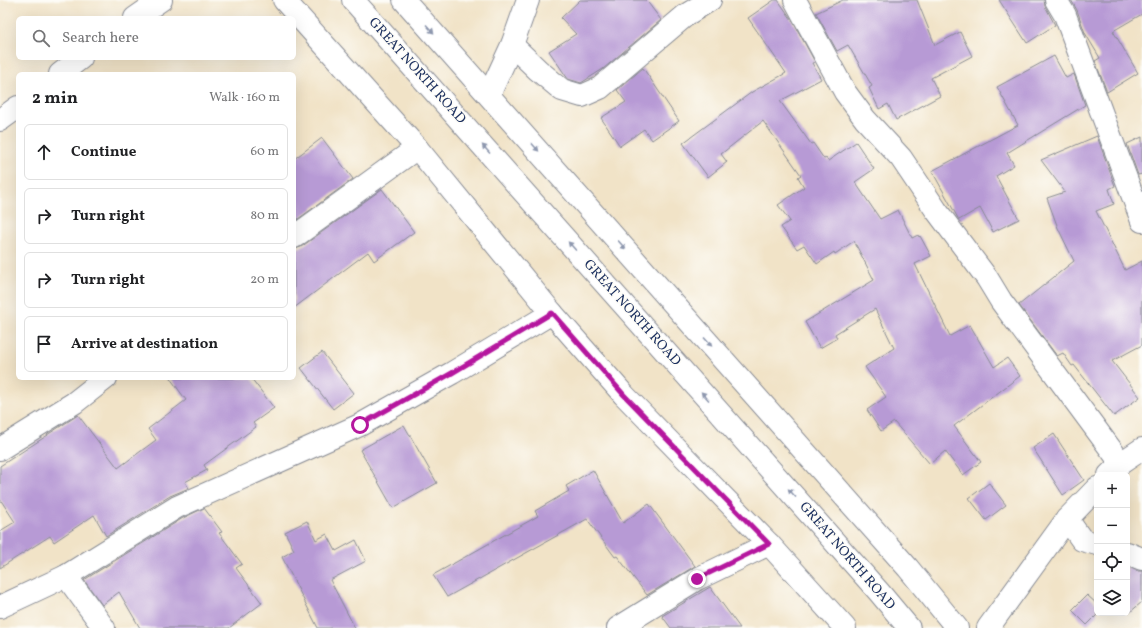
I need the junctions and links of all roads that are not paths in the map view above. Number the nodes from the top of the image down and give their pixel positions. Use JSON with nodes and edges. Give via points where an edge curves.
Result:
{"nodes":[{"id":1,"x":160,"y":0,"type":"edge"},
{"id":2,"x":284,"y":0,"type":"edge"},
{"id":3,"x":353,"y":0,"type":"edge"},
{"id":4,"x":404,"y":0,"type":"edge"},
{"id":5,"x":528,"y":0,"type":"edge"},
{"id":6,"x":710,"y":0,"type":"edge"},
{"id":7,"x":795,"y":0,"type":"edge"},
{"id":8,"x":1056,"y":0,"type":"edge"},
{"id":9,"x":138,"y":16,"type":"edge"},
{"id":10,"x":512,"y":45,"type":"junction"},
{"id":11,"x":78,"y":60,"type":"edge"},
{"id":12,"x":63,"y":72,"type":"edge"},
{"id":13,"x":489,"y":95,"type":"junction"},
{"id":14,"x":16,"y":108,"type":"edge"},
{"id":15,"x":0,"y":120,"type":"edge"},
{"id":16,"x":416,"y":148,"type":"junction"},
{"id":17,"x":1142,"y":221,"type":"edge"},
{"id":18,"x":296,"y":236,"type":"edge"},
{"id":19,"x":552,"y":313,"type":"junction"},
{"id":20,"x":103,"y":380,"type":"edge"},
{"id":21,"x":0,"y":449,"type":"edge"},
{"id":22,"x":1142,"y":449,"type":"edge"},
{"id":23,"x":1115,"y":469,"type":"edge"},
{"id":24,"x":1094,"y":491,"type":"edge"},
{"id":25,"x":1067,"y":519,"type":"junction"},
{"id":26,"x":1094,"y":543,"type":"edge"},
{"id":27,"x":769,"y":544,"type":"junction"},
{"id":28,"x":1130,"y":554,"type":"edge"},
{"id":29,"x":1142,"y":559,"type":"edge"},
{"id":30,"x":66,"y":576,"type":"junction"},
{"id":31,"x":0,"y":607,"type":"edge"},
{"id":32,"x":104,"y":628,"type":"edge"},
{"id":33,"x":618,"y":628,"type":"edge"},
{"id":34,"x":845,"y":628,"type":"edge"},
{"id":35,"x":909,"y":628,"type":"edge"},
{"id":36,"x":957,"y":628,"type":"edge"},
{"id":37,"x":988,"y":628,"type":"edge"}],
"edges":[{"from":1,"to":9,"type":"street"},
{"from":2,"to":16,"type":"street"},
{"from":35,"to":3,"type":"street","name":"GREAT NORTH ROAD","one_way":true},
{"from":4,"to":13,"type":"street","one_way":true},
{"from":5,"to":10,"type":"street"},
{"from":6,"to":10,"type":"street","via":[[686,15],[600,88],[582,96],[562,90]]},
{"from":7,"to":23,"type":"street","via":[[845,92],[865,119],[901,158],[987,278]]},
{"from":8,"to":17,"type":"street","via":[[1065,15]]},
{"from":10,"to":13,"type":"street"},
{"from":11,"to":12,"type":"street"},
{"from":13,"to":36,"type":"street","one_way":true,"via":[[908,568]]},
{"from":14,"to":15,"type":"street"},
{"from":16,"to":18,"type":"street"},
{"from":16,"to":19,"type":"street"},
{"from":19,"to":27,"type":"street","via":[[624,395]]},
{"from":19,"to":30,"type":"street","via":[[360,425],[178,508]]},
{"from":20,"to":21,"type":"street","via":[[74,403]]},
{"from":22,"to":23,"type":"street"},
{"from":24,"to":25,"type":"street"},
{"from":25,"to":26,"type":"street","via":[[1082,540]]},
{"from":25,"to":37,"type":"street"},
{"from":27,"to":33,"type":"street","via":[[697,579]]},
{"from":27,"to":34,"type":"street"},
{"from":28,"to":29,"type":"street"},
{"from":30,"to":31,"type":"street"},
{"from":30,"to":32,"type":"street"}]}
